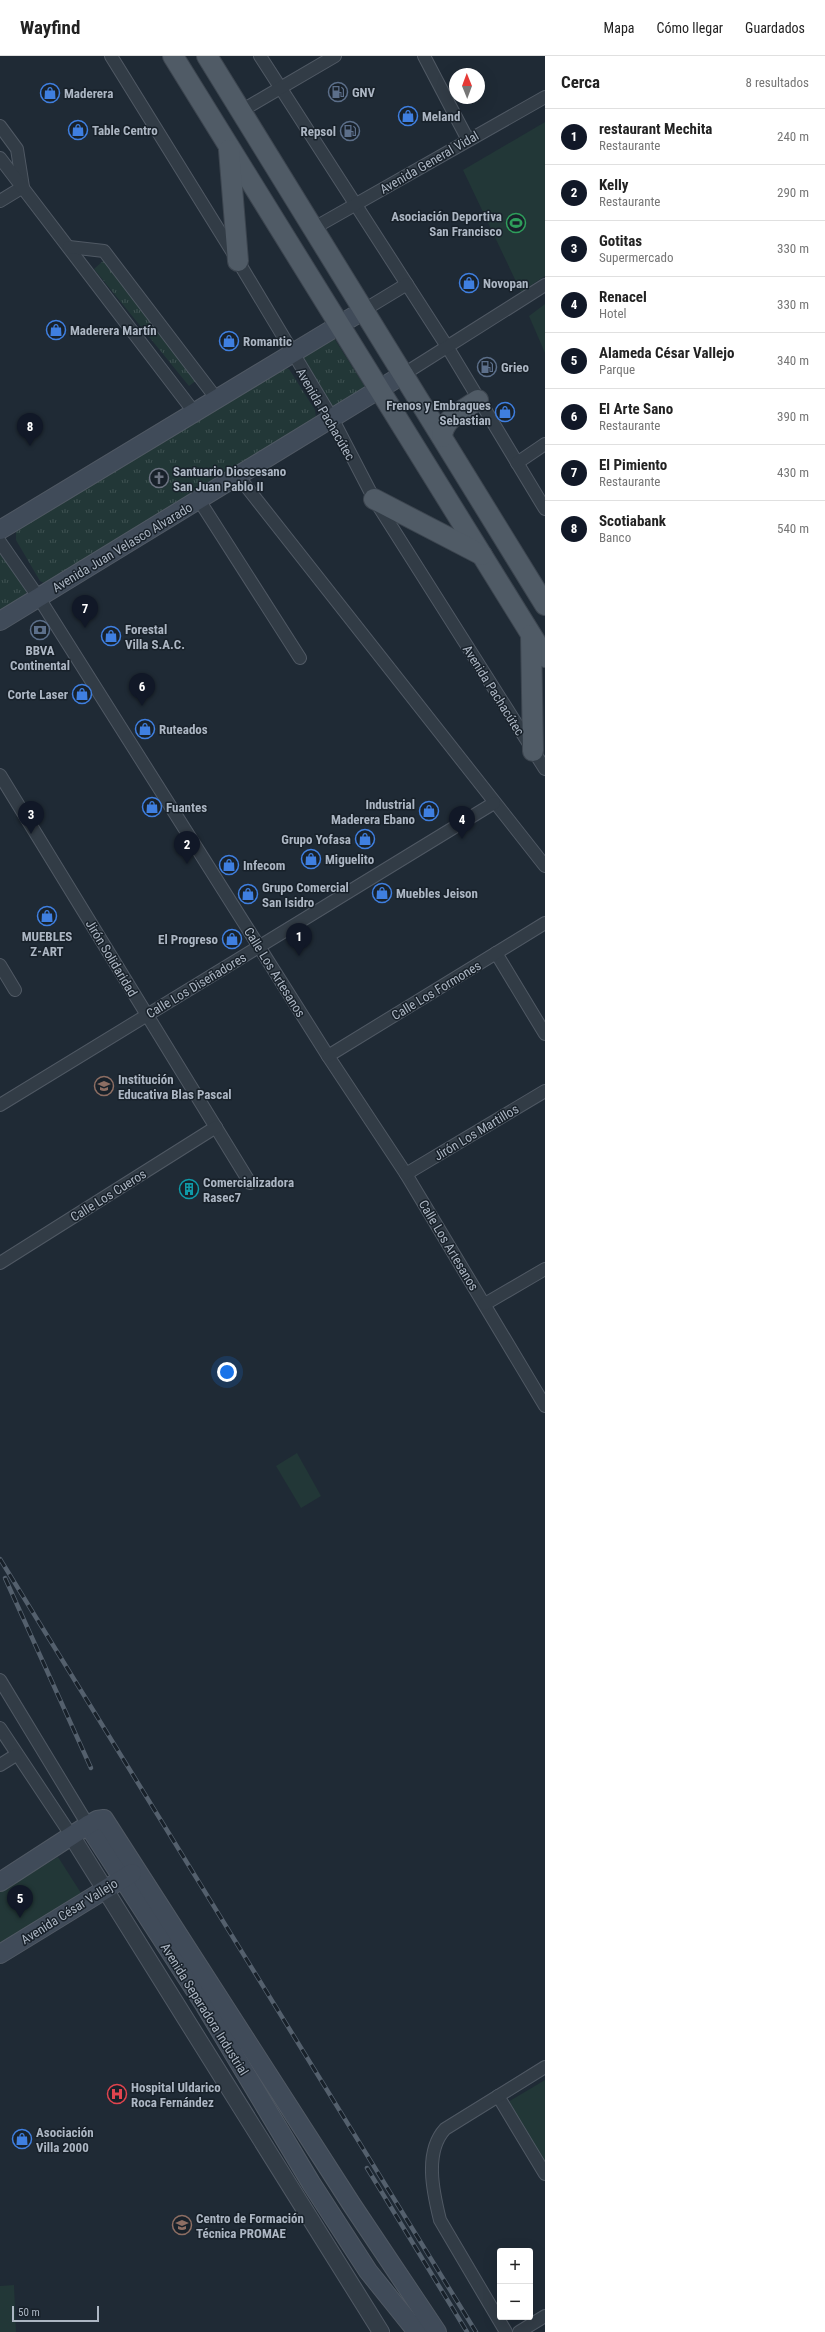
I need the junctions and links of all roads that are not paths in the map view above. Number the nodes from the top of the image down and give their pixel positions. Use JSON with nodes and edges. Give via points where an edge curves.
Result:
{"nodes":[{"id":1,"x":110,"y":56,"type":"edge"},
{"id":2,"x":173,"y":56,"type":"edge"},
{"id":3,"x":207,"y":56,"type":"edge"},
{"id":4,"x":260,"y":56,"type":"edge"},
{"id":5,"x":335,"y":56,"type":"edge"},
{"id":6,"x":424,"y":56,"type":"edge"},
{"id":7,"x":280,"y":88,"type":"junction"},
{"id":8,"x":545,"y":97,"type":"edge"},
{"id":9,"x":241,"y":111,"type":"junction"},
{"id":10,"x":0,"y":126,"type":"edge"},
{"id":11,"x":468,"y":140,"type":"junction"},
{"id":12,"x":229,"y":146,"type":"junction"},
{"id":13,"x":0,"y":158,"type":"edge"},
{"id":14,"x":23,"y":187,"type":"junction"},
{"id":15,"x":0,"y":201,"type":"edge"},
{"id":16,"x":356,"y":204,"type":"junction"},
{"id":17,"x":314,"y":228,"type":"junction"},
{"id":18,"x":69,"y":247,"type":"junction"},
{"id":19,"x":238,"y":261,"type":"junction"},
{"id":20,"x":407,"y":284,"type":"junction"},
{"id":21,"x":545,"y":285,"type":"edge"},
{"id":22,"x":364,"y":310,"type":"junction"},
{"id":23,"x":340,"y":324,"type":"junction"},
{"id":24,"x":448,"y":348,"type":"junction"},
{"id":25,"x":292,"y":353,"type":"junction"},
{"id":26,"x":404,"y":374,"type":"junction"},
{"id":27,"x":379,"y":390,"type":"junction"},
{"id":28,"x":216,"y":398,"type":"junction"},
{"id":29,"x":478,"y":400,"type":"junction"},
{"id":30,"x":194,"y":412,"type":"junction"},
{"id":31,"x":332,"y":418,"type":"junction"},
{"id":32,"x":442,"y":437,"type":"junction"},
{"id":33,"x":545,"y":444,"type":"edge"},
{"id":34,"x":517,"y":463,"type":"junction"},
{"id":35,"x":238,"y":476,"type":"junction"},
{"id":36,"x":374,"y":499,"type":"junction"},
{"id":37,"x":199,"y":500,"type":"junction"},
{"id":38,"x":545,"y":509,"type":"edge"},
{"id":39,"x":0,"y":530,"type":"edge"},
{"id":40,"x":0,"y":542,"type":"edge"},
{"id":41,"x":482,"y":555,"type":"junction"},
{"id":42,"x":521,"y":566,"type":"junction"},
{"id":43,"x":545,"y":575,"type":"edge"},
{"id":44,"x":39,"y":598,"type":"junction"},
{"id":45,"x":545,"y":605,"type":"edge"},
{"id":46,"x":0,"y":621,"type":"edge"},
{"id":47,"x":531,"y":635,"type":"junction"},
{"id":48,"x":545,"y":657,"type":"edge"},
{"id":49,"x":300,"y":658,"type":"dead end"},
{"id":50,"x":532,"y":751,"type":"junction"},
{"id":51,"x":545,"y":769,"type":"edge"},
{"id":52,"x":0,"y":775,"type":"edge"},
{"id":53,"x":494,"y":803,"type":"junction"},
{"id":54,"x":545,"y":866,"type":"edge"},
{"id":55,"x":545,"y":923,"type":"edge"},
{"id":56,"x":259,"y":946,"type":"junction"},
{"id":57,"x":496,"y":953,"type":"junction"},
{"id":58,"x":0,"y":965,"type":"edge"},
{"id":59,"x":15,"y":990,"type":"dead end"},
{"id":60,"x":147,"y":1015,"type":"junction"},
{"id":61,"x":545,"y":1034,"type":"edge"},
{"id":62,"x":328,"y":1056,"type":"junction"},
{"id":63,"x":545,"y":1091,"type":"edge"},
{"id":64,"x":0,"y":1105,"type":"edge"},
{"id":65,"x":216,"y":1127,"type":"junction"},
{"id":66,"x":406,"y":1174,"type":"junction"},
{"id":67,"x":250,"y":1183,"type":"dead end"},
{"id":68,"x":0,"y":1263,"type":"edge"},
{"id":69,"x":545,"y":1269,"type":"edge"},
{"id":70,"x":485,"y":1304,"type":"junction"},
{"id":71,"x":545,"y":1406,"type":"edge"},
{"id":72,"x":0,"y":1680,"type":"edge"},
{"id":73,"x":0,"y":1728,"type":"edge"},
{"id":74,"x":16,"y":1755,"type":"junction"},
{"id":75,"x":0,"y":1765,"type":"edge"},
{"id":76,"x":96,"y":1822,"type":"junction"},
{"id":77,"x":71,"y":1835,"type":"junction"},
{"id":78,"x":138,"y":1870,"type":"junction"},
{"id":79,"x":121,"y":1878,"type":"junction"},
{"id":80,"x":0,"y":1882,"type":"edge"},
{"id":81,"x":105,"y":1890,"type":"junction"},
{"id":82,"x":0,"y":1954,"type":"edge"},
{"id":83,"x":545,"y":2067,"type":"edge"},
{"id":84,"x":498,"y":2096,"type":"junction"},
{"id":85,"x":545,"y":2174,"type":"edge"},
{"id":86,"x":545,"y":2316,"type":"edge"},
{"id":87,"x":424,"y":2329,"type":"edge"},
{"id":88,"x":382,"y":2332,"type":"edge"},
{"id":89,"x":506,"y":2332,"type":"edge"},
{"id":90,"x":519,"y":2332,"type":"edge"}],
"edges":[{"from":1,"to":19,"type":"street","name":"Avenida Pachacútec"},
{"from":2,"to":12,"type":"main road"},
{"from":3,"to":9,"type":"main road"},
{"from":4,"to":7,"type":"street"},
{"from":5,"to":7,"type":"street"},
{"from":6,"to":11,"type":"street"},
{"from":7,"to":9,"type":"street"},
{"from":7,"to":16,"type":"street"},
{"from":8,"to":11,"type":"street","name":"Avenida General Vidal"},
{"from":9,"to":17,"type":"main road"},
{"from":10,"to":14,"type":"street","via":[[18,149]]},
{"from":11,"to":16,"type":"street","name":"Avenida General Vidal"},
{"from":12,"to":19,"type":"main road"},
{"from":12,"to":23,"type":"main road"},
{"from":13,"to":14,"type":"street"},
{"from":14,"to":15,"type":"street"},
{"from":14,"to":18,"type":"street"},
{"from":16,"to":17,"type":"street","name":"Avenida General Vidal"},
{"from":16,"to":20,"type":"street"},
{"from":17,"to":22,"type":"main road"},
{"from":18,"to":28,"type":"street","via":[[104,251]]},
{"from":18,"to":30,"type":"street"},
{"from":19,"to":25,"type":"street","name":"Avenida Pachacútec"},
{"from":20,"to":22,"type":"street"},
{"from":20,"to":24,"type":"street"},
{"from":21,"to":24,"type":"street","name":"Avenida Juan Velasco Alvarado"},
{"from":22,"to":23,"type":"main road"},
{"from":22,"to":26,"type":"main road"},
{"from":23,"to":25,"type":"main road"},
{"from":23,"to":27,"type":"main road"},
{"from":24,"to":26,"type":"street","name":"Avenida Juan Velasco Alvarado"},
{"from":24,"to":29,"type":"street"},
{"from":25,"to":28,"type":"main road"},
{"from":25,"to":31,"type":"street","name":"Avenida Pachacútec"},
{"from":26,"to":27,"type":"main road","name":"Avenida Juan Velasco Alvarado"},
{"from":26,"to":32,"type":"main road"},
{"from":27,"to":31,"type":"main road","name":"Avenida Juan Velasco Alvarado"},
{"from":27,"to":41,"type":"main road"},
{"from":28,"to":30,"type":"main road"},
{"from":29,"to":32,"type":"main road","via":[[448,421],[443,428]]},
{"from":29,"to":34,"type":"street"},
{"from":30,"to":39,"type":"main road"},
{"from":31,"to":35,"type":"main road","name":"Avenida Juan Velasco Alvarado"},
{"from":31,"to":36,"type":"street","name":"Avenida Pachacútec"},
{"from":32,"to":42,"type":"main road"},
{"from":33,"to":34,"type":"street"},
{"from":34,"to":38,"type":"street"},
{"from":35,"to":37,"type":"main road","name":"Avenida Juan Velasco Alvarado"},
{"from":35,"to":53,"type":"street"},
{"from":36,"to":41,"type":"main road"},
{"from":36,"to":50,"type":"street","name":"Avenida Pachacútec"},
{"from":37,"to":44,"type":"main road","name":"Avenida Juan Velasco Alvarado"},
{"from":37,"to":49,"type":"street"},
{"from":40,"to":44,"type":"street","name":"Calle Los Artesanos"},
{"from":41,"to":47,"type":"main road"},
{"from":42,"to":43,"type":"main road"},
{"from":42,"to":45,"type":"main road"},
{"from":44,"to":46,"type":"main road","name":"Avenida Juan Velasco Alvarado"},
{"from":44,"to":56,"type":"street","name":"Calle Los Artesanos"},
{"from":47,"to":48,"type":"main road"},
{"from":47,"to":50,"type":"main road"},
{"from":50,"to":51,"type":"street","name":"Avenida Pachacútec"},
{"from":52,"to":60,"type":"street","name":"Jirón Solidaridad"},
{"from":53,"to":54,"type":"street"},
{"from":53,"to":56,"type":"street","name":"Calle Los Diseñadores"},
{"from":55,"to":57,"type":"street","name":"Calle Los Formones"},
{"from":56,"to":60,"type":"street","name":"Calle Los Diseñadores"},
{"from":56,"to":62,"type":"street","name":"Calle Los Artesanos"},
{"from":57,"to":61,"type":"street"},
{"from":57,"to":62,"type":"street","name":"Calle Los Formones"},
{"from":58,"to":59,"type":"street"},
{"from":60,"to":64,"type":"street","name":"Calle Los Diseñadores"},
{"from":60,"to":65,"type":"street","name":"Jirón Solidaridad"},
{"from":62,"to":66,"type":"street","name":"Calle Los Artesanos"},
{"from":63,"to":66,"type":"street","name":"Jirón Los Martillos"},
{"from":65,"to":67,"type":"street","name":"Jirón Solidaridad"},
{"from":65,"to":68,"type":"street","name":"Calle Los Cueros"},
{"from":66,"to":70,"type":"street","name":"Calle Los Artesanos"},
{"from":69,"to":70,"type":"street"},
{"from":70,"to":71,"type":"street","name":"Calle Los Artesanos"},
{"from":72,"to":76,"type":"street","name":"Avenida Separadora Industrial"},
{"from":73,"to":74,"type":"street","name":"Avenida Separadora Industrial"},
{"from":74,"to":75,"type":"street"},
{"from":74,"to":77,"type":"street","name":"Avenida Separadora Industrial"},
{"from":76,"to":77,"type":"main road"},
{"from":76,"to":78,"type":"main road","name":"Avenida Separadora Industrial"},
{"from":76,"to":79,"type":"main road","name":"Avenida Separadora Industrial"},
{"from":77,"to":80,"type":"main road"},
{"from":77,"to":81,"type":"street","name":"Avenida Separadora Industrial"},
{"from":78,"to":79,"type":"main road","name":"Avenida César Vallejo"},
{"from":78,"to":87,"type":"main road","name":"Avenida Separadora Industrial","via":[[352,2205]]},
{"from":79,"to":81,"type":"main road","name":"Avenida César Vallejo"},
{"from":79,"to":87,"type":"main road","name":"Avenida Separadora Industrial","via":[[204,2004],[368,2271]]},
{"from":81,"to":82,"type":"main road","name":"Avenida César Vallejo"},
{"from":81,"to":88,"type":"street","name":"Avenida Separadora Industrial"},
{"from":83,"to":84,"type":"street"},
{"from":84,"to":85,"type":"street"},
{"from":84,"to":89,"type":"street","via":[[445,2129],[434,2145],[433,2159],[435,2200],[440,2220]]},
{"from":86,"to":90,"type":"street"}]}
